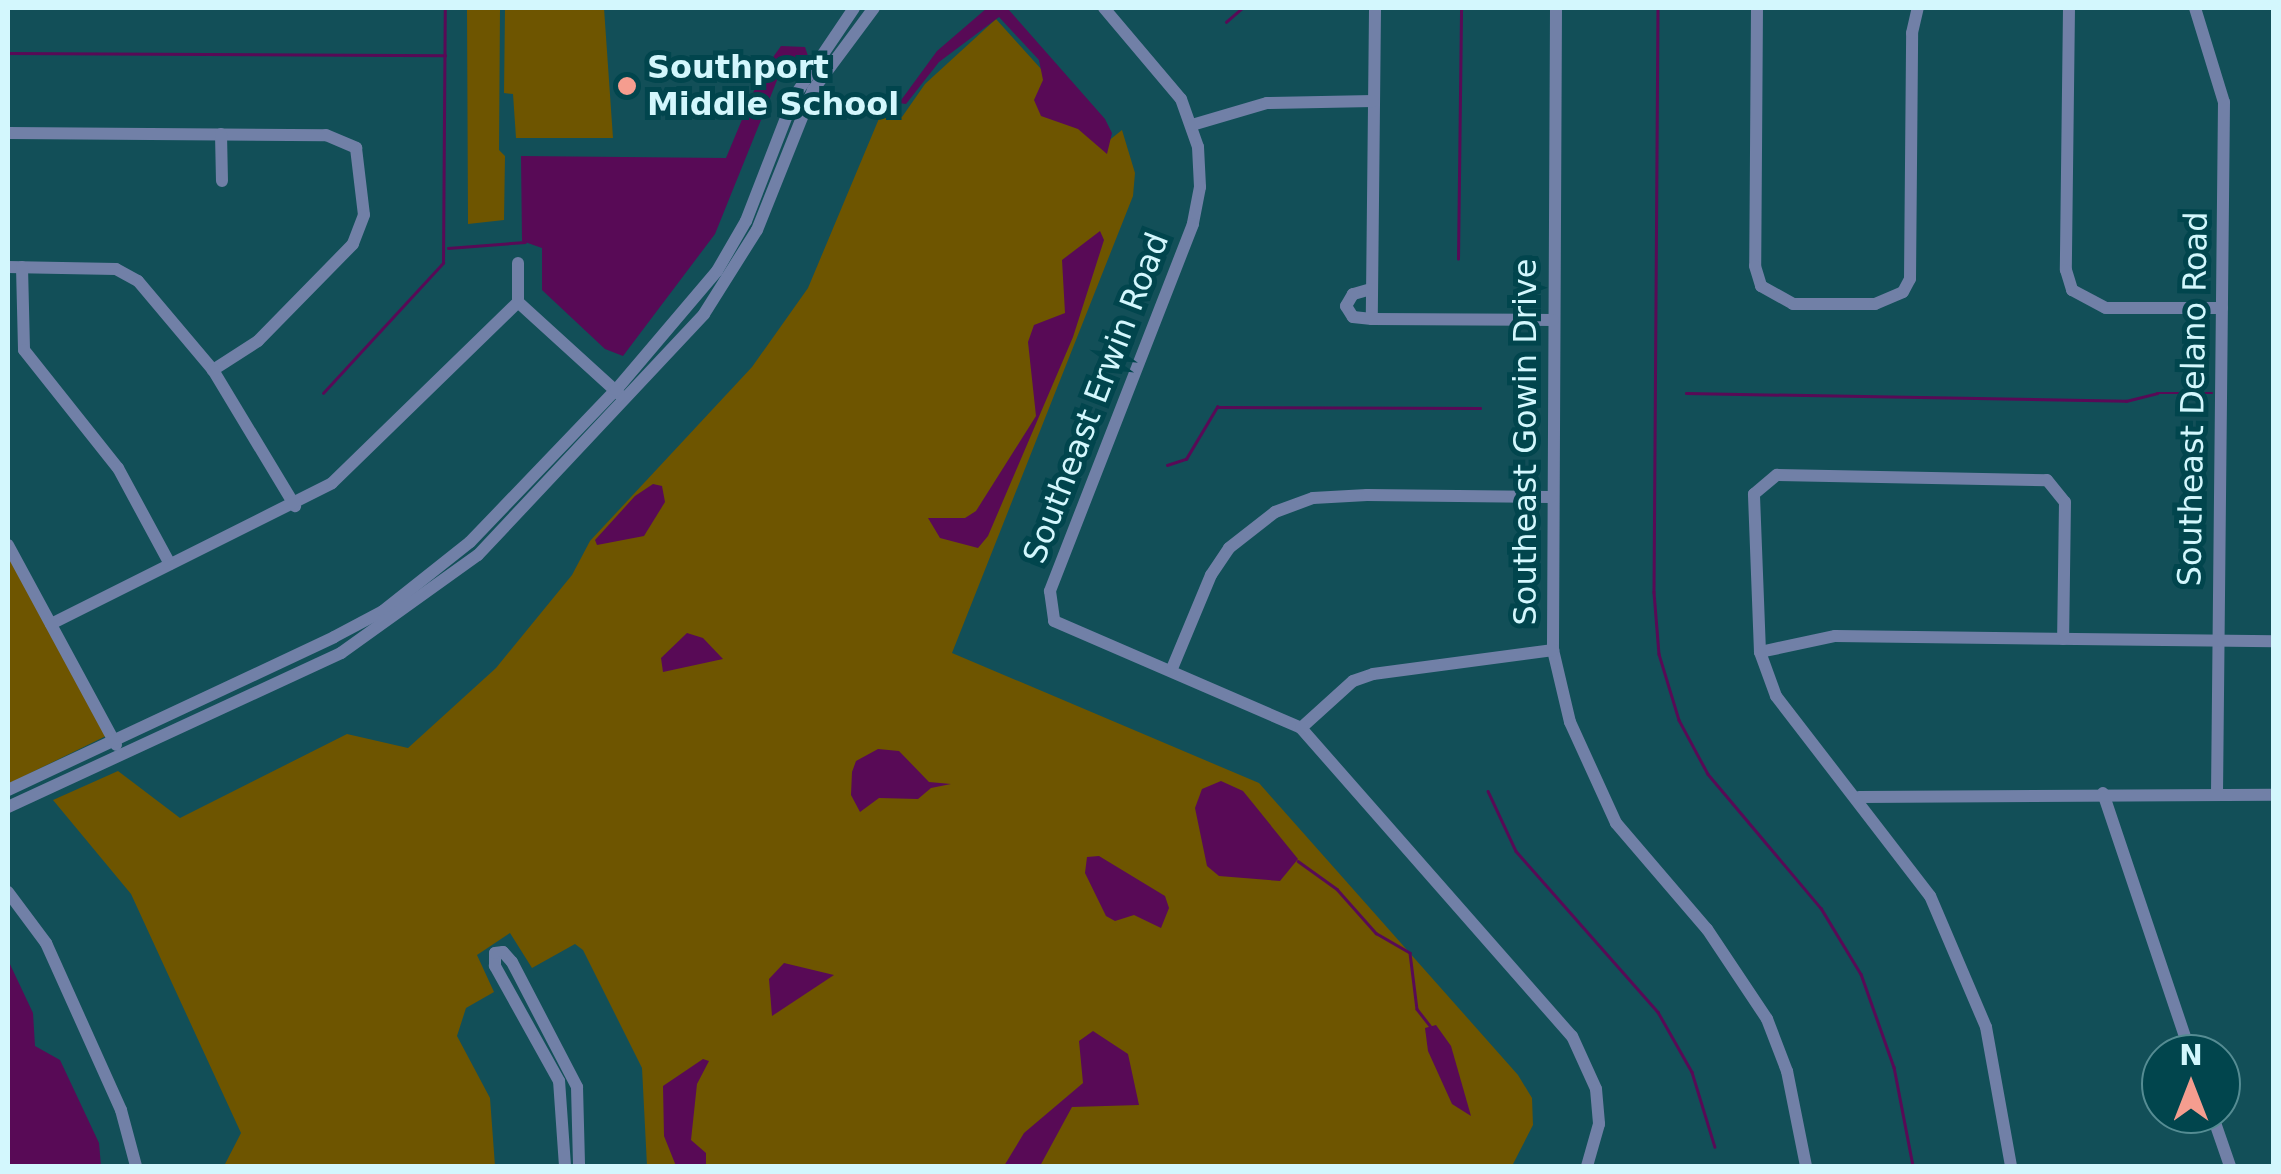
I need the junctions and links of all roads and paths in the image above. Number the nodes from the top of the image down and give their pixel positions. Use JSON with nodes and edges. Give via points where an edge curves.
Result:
{"nodes":[{"id":1,"x":854,"y":8,"type":"edge"},
{"id":2,"x":874,"y":8,"type":"edge"},
{"id":3,"x":1104,"y":8,"type":"edge"},
{"id":4,"x":1556,"y":8,"type":"edge"},
{"id":5,"x":1757,"y":8,"type":"edge"},
{"id":6,"x":1918,"y":8,"type":"edge"},
{"id":7,"x":2069,"y":8,"type":"edge"},
{"id":8,"x":2195,"y":8,"type":"edge"},
{"id":9,"x":1374,"y":10,"type":"edge"},
{"id":10,"x":1373,"y":100,"type":"junction"},
{"id":11,"x":788,"y":111,"type":"junction"},
{"id":12,"x":803,"y":116,"type":"junction"},
{"id":13,"x":1192,"y":125,"type":"junction"},
{"id":14,"x":8,"y":133,"type":"edge"},
{"id":15,"x":221,"y":134,"type":"junction"},
{"id":16,"x":222,"y":180,"type":"dead end"},
{"id":17,"x":734,"y":258,"type":"junction"},
{"id":18,"x":518,"y":263,"type":"dead end"},
{"id":19,"x":15,"y":267,"type":"edge"},
{"id":20,"x":1371,"y":289,"type":"junction"},
{"id":21,"x":518,"y":302,"type":"junction"},
{"id":22,"x":2222,"y":308,"type":"junction"},
{"id":23,"x":1372,"y":319,"type":"junction"},
{"id":24,"x":1553,"y":320,"type":"junction"},
{"id":25,"x":214,"y":370,"type":"junction"},
{"id":26,"x":620,"y":394,"type":"junction"},
{"id":27,"x":1551,"y":497,"type":"junction"},
{"id":28,"x":295,"y":506,"type":"junction"},
{"id":29,"x":8,"y":545,"type":"edge"},
{"id":30,"x":170,"y":564,"type":"junction"},
{"id":31,"x":50,"y":624,"type":"junction"},
{"id":32,"x":2063,"y":638,"type":"junction"},
{"id":33,"x":2218,"y":640,"type":"junction"},
{"id":34,"x":2274,"y":640,"type":"edge"},
{"id":35,"x":1553,"y":650,"type":"junction"},
{"id":36,"x":1760,"y":652,"type":"junction"},
{"id":37,"x":1170,"y":670,"type":"junction"},
{"id":38,"x":1300,"y":728,"type":"junction"},
{"id":39,"x":116,"y":745,"type":"junction"},
{"id":40,"x":8,"y":790,"type":"edge"},
{"id":41,"x":2104,"y":794,"type":"junction"},
{"id":42,"x":2217,"y":795,"type":"junction"},
{"id":43,"x":2274,"y":796,"type":"edge"},
{"id":44,"x":1859,"y":797,"type":"junction"},
{"id":45,"x":8,"y":807,"type":"edge"},
{"id":46,"x":8,"y":892,"type":"edge"},
{"id":47,"x":2184,"y":1034,"type":"edge"},
{"id":48,"x":2219,"y":1134,"type":"edge"},
{"id":49,"x":572,"y":1162,"type":"edge"},
{"id":50,"x":136,"y":1166,"type":"edge"},
{"id":51,"x":1588,"y":1166,"type":"edge"},
{"id":52,"x":1806,"y":1166,"type":"edge"},
{"id":53,"x":2011,"y":1166,"type":"edge"},
{"id":54,"x":2230,"y":1166,"type":"edge"}],
"edges":[{"from":1,"to":11,"type":"street"},
{"from":2,"to":12,"type":"street","via":[[835,54]]},
{"from":3,"to":13,"type":"street","name":"Southeast Erwin Road","via":[[1168,77]]},
{"from":4,"to":24,"type":"street","name":"Southeast Gowin Drive"},
{"from":5,"to":6,"type":"street","via":[[1755,266],[1771,297],[1793,304],[1875,304],[1904,292],[1912,259],[1912,33]]},
{"from":7,"to":22,"type":"street","via":[[2066,270],[2072,290],[2106,308]]},
{"from":8,"to":22,"type":"street","name":"Southeast Delano Road","via":[[2224,102]]},
{"from":9,"to":10,"type":"street"},
{"from":10,"to":13,"type":"street","via":[[1266,102]]},
{"from":10,"to":20,"type":"street"},
{"from":11,"to":12,"type":"street"},
{"from":11,"to":17,"type":"street"},
{"from":12,"to":17,"type":"street"},
{"from":13,"to":37,"type":"street","name":"Southeast Erwin Road","via":[[1200,188],[1193,224],[1048,599],[1054,621]]},
{"from":14,"to":15,"type":"street"},
{"from":15,"to":16,"type":"street"},
{"from":15,"to":25,"type":"street","via":[[344,139],[362,163],[364,216],[353,244],[306,297]]},
{"from":17,"to":26,"type":"street","via":[[704,314]]},
{"from":18,"to":21,"type":"street"},
{"from":19,"to":25,"type":"street","via":[[124,272],[153,294]]},
{"from":19,"to":30,"type":"street","via":[[24,350],[118,468]]},
{"from":20,"to":23,"type":"street"},
{"from":20,"to":23,"type":"street","via":[[1354,294],[1346,306],[1353,317]]},
{"from":21,"to":26,"type":"street"},
{"from":21,"to":28,"type":"street","via":[[378,444]]},
{"from":22,"to":33,"type":"street","name":"Southeast Delano Road"},
{"from":23,"to":24,"type":"street"},
{"from":24,"to":27,"type":"street","name":"Southeast Gowin Drive"},
{"from":25,"to":28,"type":"street"},
{"from":26,"to":39,"type":"street","via":[[529,492],[419,594],[341,653],[271,675]]},
{"from":27,"to":35,"type":"street","name":"Southeast Gowin Drive"},
{"from":27,"to":37,"type":"street","via":[[1349,496],[1313,498],[1275,512],[1230,548],[1211,575]]},
{"from":28,"to":30,"type":"street"},
{"from":29,"to":31,"type":"street"},
{"from":30,"to":31,"type":"street"},
{"from":31,"to":39,"type":"street"},
{"from":32,"to":33,"type":"street"},
{"from":32,"to":36,"type":"street","via":[[1836,636]]},
{"from":32,"to":36,"type":"street","via":[[2065,502],[2047,480],[1777,475],[1754,494]]},
{"from":33,"to":34,"type":"street"},
{"from":33,"to":42,"type":"street","name":"Southeast Delano Road"},
{"from":35,"to":38,"type":"street","via":[[1372,674],[1353,681]]},
{"from":35,"to":52,"type":"street","name":"Southeast Gowin Drive","via":[[1570,722],[1616,823],[1707,928],[1767,1019],[1787,1071]]},
{"from":36,"to":44,"type":"street","via":[[1795,726]]},
{"from":37,"to":38,"type":"street","name":"Southeast Erwin Road"},
{"from":38,"to":51,"type":"street","name":"Southeast Erwin Road","via":[[1572,1036],[1596,1088],[1599,1124]]},
{"from":39,"to":40,"type":"street"},
{"from":39,"to":45,"type":"street"},
{"from":41,"to":42,"type":"street"},
{"from":41,"to":44,"type":"street"},
{"from":41,"to":47,"type":"street"},
{"from":42,"to":43,"type":"street"},
{"from":44,"to":53,"type":"street","via":[[1930,896],[1965,968],[2000,1082]]},
{"from":46,"to":50,"type":"street","via":[[46,943],[122,1110]]},
{"from":48,"to":54,"type":"street"},
{"from":49,"to":49,"type":"street","via":[[577,1087],[512,962],[504,952],[495,953],[494,966],[559,1081]]}]}
